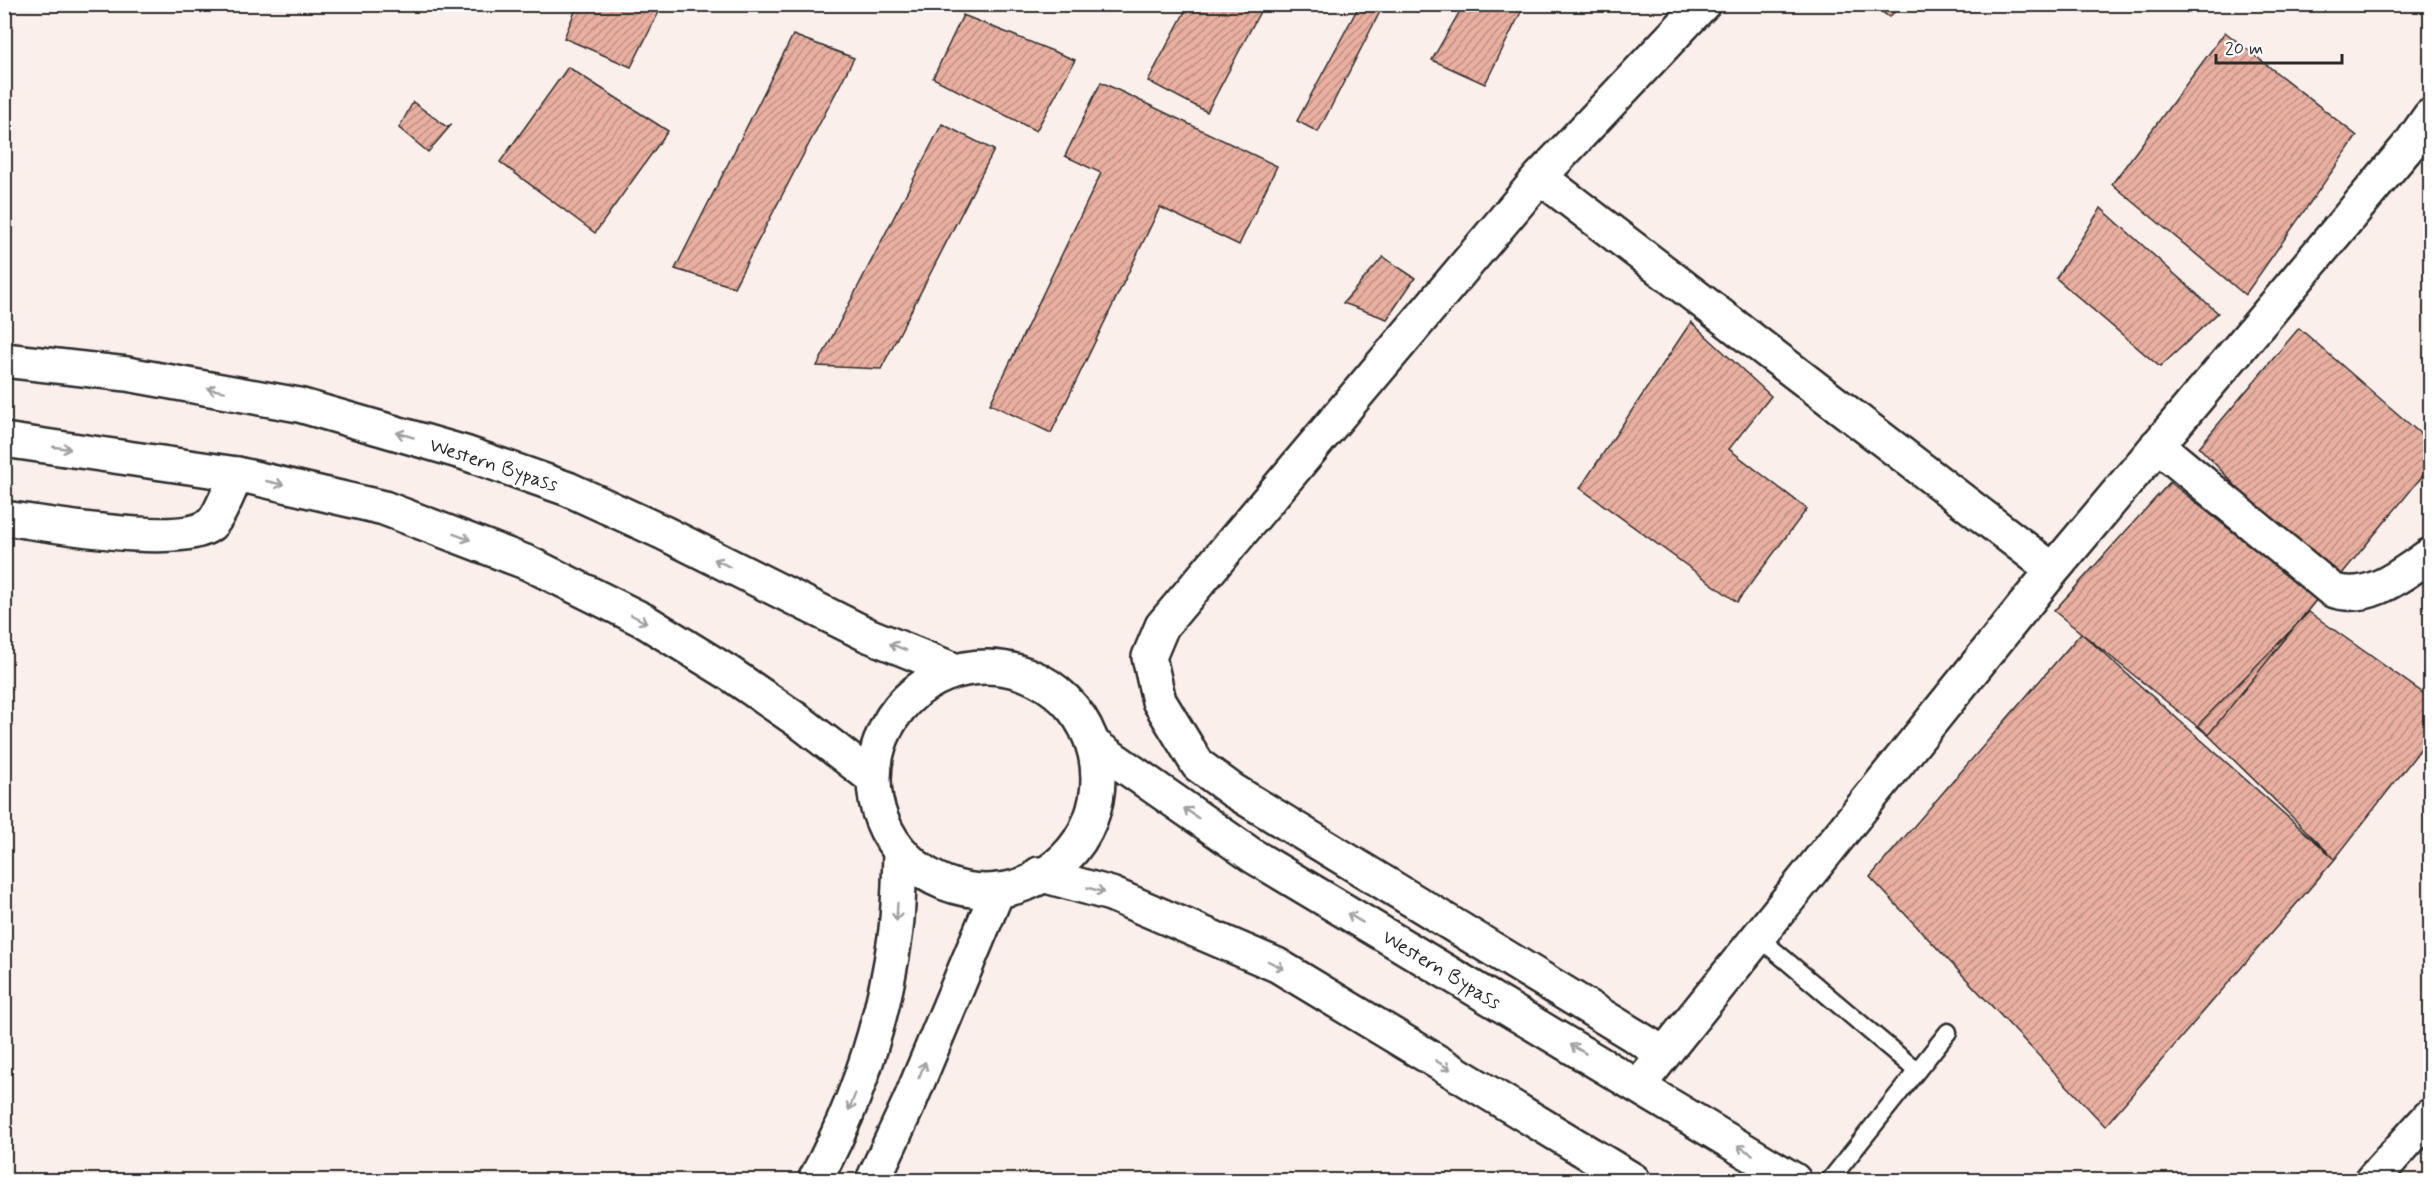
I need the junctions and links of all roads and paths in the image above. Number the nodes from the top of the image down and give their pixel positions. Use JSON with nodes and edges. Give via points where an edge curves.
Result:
{"nodes":[{"id":1,"x":1702,"y":4,"type":"edge"},
{"id":2,"x":2430,"y":116,"type":"edge"},
{"id":3,"x":1540,"y":177,"type":"junction"},
{"id":4,"x":4,"y":360,"type":"edge"},
{"id":5,"x":4,"y":440,"type":"edge"},
{"id":6,"x":2157,"y":445,"type":"junction"},
{"id":7,"x":237,"y":474,"type":"junction"},
{"id":8,"x":4,"y":518,"type":"edge"},
{"id":9,"x":2430,"y":555,"type":"edge"},
{"id":10,"x":2053,"y":570,"type":"junction"},
{"id":11,"x":952,"y":669,"type":"junction"},
{"id":12,"x":1097,"y":747,"type":"junction"},
{"id":13,"x":874,"y":779,"type":"junction"},
{"id":14,"x":900,"y":854,"type":"junction"},
{"id":15,"x":1039,"y":874,"type":"junction"},
{"id":16,"x":998,"y":890,"type":"junction"},
{"id":17,"x":1757,"y":936,"type":"junction"},
{"id":18,"x":1948,"y":1032,"type":"dead end"},
{"id":19,"x":1663,"y":1053,"type":"junction"},
{"id":20,"x":1917,"y":1071,"type":"junction"},
{"id":21,"x":1639,"y":1086,"type":"junction"},
{"id":22,"x":2430,"y":1116,"type":"edge"},
{"id":23,"x":815,"y":1180,"type":"edge"},
{"id":24,"x":873,"y":1180,"type":"edge"},
{"id":25,"x":1633,"y":1180,"type":"edge"},
{"id":26,"x":1794,"y":1180,"type":"edge"},
{"id":27,"x":1830,"y":1180,"type":"edge"},
{"id":28,"x":2372,"y":1180,"type":"edge"}],
"edges":[{"from":1,"to":3,"type":"main road"},
{"from":2,"to":6,"type":"main road"},
{"from":3,"to":10,"type":"main road"},
{"from":3,"to":19,"type":"main road","via":[[1162,626],[1149,657],[1158,701],[1198,765],[1232,790]]},
{"from":11,"to":4,"type":"main road","name":"Western Bypass","one_way":true,"via":[[868,635],[568,489],[465,453],[299,405],[127,374]]},
{"from":5,"to":7,"type":"main road","one_way":true},
{"from":6,"to":9,"type":"main road","via":[[2332,590],[2346,595],[2363,593],[2391,582]]},
{"from":6,"to":10,"type":"main road"},
{"from":7,"to":8,"type":"main road","via":[[211,524],[185,535],[114,532]]},
{"from":7,"to":13,"type":"main road","one_way":true,"via":[[384,508],[528,563],[643,620],[729,673]]},
{"from":10,"to":17,"type":"main road"},
{"from":11,"to":12,"type":"main road","via":[[1006,668],[1040,680],[1069,703]]},
{"from":11,"to":13,"type":"main road","via":[[913,695],[892,719],[878,747]]},
{"from":12,"to":15,"type":"main road","via":[[1100,778],[1082,837],[1058,864]]},
{"from":21,"to":12,"type":"main road","name":"Western Bypass","one_way":true,"via":[[1253,856]]},
{"from":13,"to":14,"type":"main road","via":[[881,821]]},
{"from":14,"to":16,"type":"main road","via":[[937,881],[968,890]]},
{"from":14,"to":23,"type":"main road","one_way":true,"via":[[895,935],[881,1009],[854,1097]]},
{"from":15,"to":16,"type":"main road","via":[[1013,888]]},
{"from":15,"to":25,"type":"main road","one_way":true,"via":[[1111,894],[1277,965]]},
{"from":24,"to":16,"type":"main road","one_way":true},
{"from":17,"to":19,"type":"main road"},
{"from":17,"to":20,"type":"lane"},
{"from":18,"to":20,"type":"lane"},
{"from":19,"to":21,"type":"main road"},
{"from":20,"to":27,"type":"lane"},
{"from":26,"to":21,"type":"main road","name":"Western Bypass","one_way":true},
{"from":22,"to":28,"type":"main road"}]}
